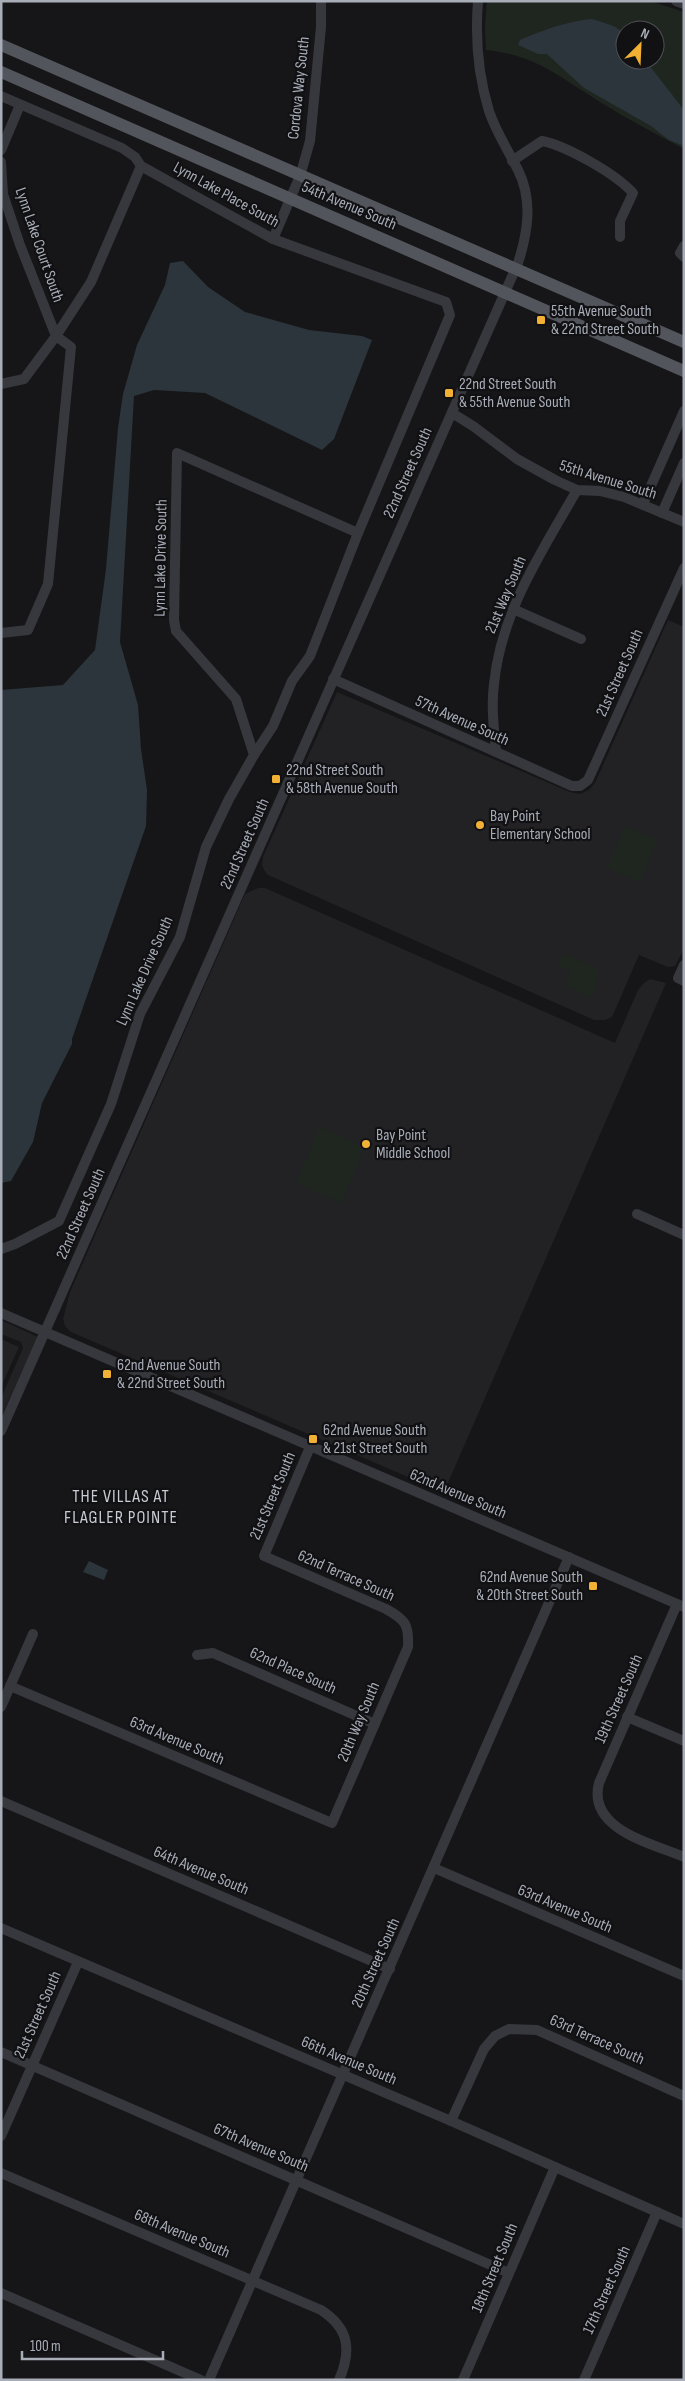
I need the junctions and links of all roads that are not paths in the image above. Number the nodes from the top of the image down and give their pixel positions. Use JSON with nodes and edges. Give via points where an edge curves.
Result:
{"nodes":[{"id":1,"x":320,"y":1,"type":"edge"},
{"id":2,"x":478,"y":1,"type":"edge"},
{"id":3,"x":676,"y":1,"type":"edge"},
{"id":4,"x":684,"y":4,"type":"edge"},
{"id":5,"x":1,"y":45,"type":"edge"},
{"id":6,"x":1,"y":72,"type":"edge"},
{"id":7,"x":1,"y":96,"type":"edge"},
{"id":8,"x":20,"y":104,"type":"junction"},
{"id":9,"x":1,"y":150,"type":"edge"},
{"id":10,"x":512,"y":160,"type":"junction"},
{"id":11,"x":1,"y":162,"type":"edge"},
{"id":12,"x":141,"y":166,"type":"junction"},
{"id":13,"x":300,"y":176,"type":"junction"},
{"id":14,"x":291,"y":199,"type":"junction"},
{"id":15,"x":620,"y":237,"type":"dead end"},
{"id":16,"x":274,"y":239,"type":"junction"},
{"id":17,"x":684,"y":246,"type":"edge"},
{"id":18,"x":684,"y":257,"type":"edge"},
{"id":19,"x":515,"y":268,"type":"junction"},
{"id":20,"x":505,"y":292,"type":"junction"},
{"id":21,"x":56,"y":336,"type":"junction"},
{"id":22,"x":684,"y":342,"type":"edge"},
{"id":23,"x":684,"y":371,"type":"edge"},
{"id":24,"x":1,"y":384,"type":"edge"},
{"id":25,"x":684,"y":411,"type":"edge"},
{"id":26,"x":452,"y":413,"type":"junction"},
{"id":27,"x":684,"y":462,"type":"edge"},
{"id":28,"x":577,"y":490,"type":"junction"},
{"id":29,"x":643,"y":504,"type":"junction"},
{"id":30,"x":662,"y":513,"type":"junction"},
{"id":31,"x":684,"y":522,"type":"edge"},
{"id":32,"x":358,"y":533,"type":"junction"},
{"id":33,"x":684,"y":568,"type":"edge"},
{"id":34,"x":513,"y":609,"type":"junction"},
{"id":35,"x":1,"y":633,"type":"edge"},
{"id":36,"x":581,"y":639,"type":"dead end"},
{"id":37,"x":333,"y":679,"type":"junction"},
{"id":38,"x":496,"y":752,"type":"junction"},
{"id":39,"x":254,"y":755,"type":"junction"},
{"id":40,"x":580,"y":786,"type":"joint"},
{"id":41,"x":684,"y":965,"type":"edge"},
{"id":42,"x":681,"y":980,"type":"edge"},
{"id":43,"x":637,"y":1214,"type":"dead end"},
{"id":44,"x":684,"y":1235,"type":"edge"},
{"id":45,"x":1,"y":1249,"type":"edge"},
{"id":46,"x":1,"y":1313,"type":"edge"},
{"id":47,"x":46,"y":1332,"type":"junction"},
{"id":48,"x":1,"y":1431,"type":"edge"},
{"id":49,"x":310,"y":1447,"type":"junction"},
{"id":50,"x":264,"y":1556,"type":"joint"},
{"id":51,"x":569,"y":1558,"type":"junction"},
{"id":52,"x":680,"y":1605,"type":"edge"},
{"id":53,"x":409,"y":1631,"type":"joint"},
{"id":54,"x":33,"y":1634,"type":"dead end"},
{"id":55,"x":197,"y":1655,"type":"dead end"},
{"id":56,"x":10,"y":1686,"type":"junction"},
{"id":57,"x":1,"y":1707,"type":"edge"},
{"id":58,"x":627,"y":1717,"type":"junction"},
{"id":59,"x":375,"y":1724,"type":"junction"},
{"id":60,"x":684,"y":1741,"type":"edge"},
{"id":61,"x":1,"y":1801,"type":"edge"},
{"id":62,"x":332,"y":1823,"type":"joint"},
{"id":63,"x":684,"y":1857,"type":"edge"},
{"id":64,"x":434,"y":1868,"type":"junction"},
{"id":65,"x":1,"y":1928,"type":"edge"},
{"id":66,"x":78,"y":1962,"type":"junction"},
{"id":67,"x":390,"y":1969,"type":"junction"},
{"id":68,"x":684,"y":1976,"type":"edge"},
{"id":69,"x":1,"y":2052,"type":"edge"},
{"id":70,"x":32,"y":2066,"type":"junction"},
{"id":71,"x":343,"y":2075,"type":"junction"},
{"id":72,"x":684,"y":2096,"type":"edge"},
{"id":73,"x":451,"y":2121,"type":"junction"},
{"id":74,"x":1,"y":2136,"type":"edge"},
{"id":75,"x":555,"y":2167,"type":"junction"},
{"id":76,"x":1,"y":2173,"type":"edge"},
{"id":77,"x":297,"y":2180,"type":"junction"},
{"id":78,"x":657,"y":2212,"type":"junction"},
{"id":79,"x":684,"y":2224,"type":"edge"},
{"id":80,"x":509,"y":2273,"type":"junction"},
{"id":81,"x":252,"y":2280,"type":"junction"},
{"id":82,"x":1,"y":2293,"type":"edge"},
{"id":83,"x":201,"y":2380,"type":"edge"},
{"id":84,"x":208,"y":2380,"type":"edge"},
{"id":85,"x":339,"y":2380,"type":"edge"},
{"id":86,"x":463,"y":2380,"type":"edge"},
{"id":87,"x":584,"y":2380,"type":"edge"}],
"edges":[{"from":1,"to":13,"type":"street","name":"Cordova Way South","via":[[321,27],[310,141]]},
{"from":2,"to":10,"type":"street","name":"22nd Street South","via":[[476,45],[482,84],[490,113]]},
{"from":3,"to":4,"type":"street"},
{"from":5,"to":13,"type":"main road","name":"54th Avenue South"},
{"from":6,"to":14,"type":"main road","name":"54th Avenue South"},
{"from":7,"to":8,"type":"street","name":"Lynn Lake Place South"},
{"from":8,"to":9,"type":"street"},
{"from":8,"to":12,"type":"street","name":"Lynn Lake Place South","via":[[122,148],[135,156]]},
{"from":10,"to":15,"type":"street","via":[[542,141],[552,143],[589,161],[625,185],[633,193],[620,221]]},
{"from":10,"to":19,"type":"street","name":"22nd Street South","via":[[522,179],[528,209],[526,237]]},
{"from":11,"to":21,"type":"street","name":"Lynn Lake Court South","via":[[3,194]]},
{"from":12,"to":16,"type":"street","name":"Lynn Lake Place South"},
{"from":12,"to":21,"type":"street","via":[[91,282]]},
{"from":13,"to":14,"type":"street"},
{"from":13,"to":19,"type":"main road","name":"54th Avenue South"},
{"from":14,"to":16,"type":"street"},
{"from":14,"to":20,"type":"main road","name":"54th Avenue South"},
{"from":16,"to":32,"type":"street","name":"Lynn Lake Place South","via":[[446,302],[450,315]]},
{"from":17,"to":18,"type":"street","via":[[680,253]]},
{"from":19,"to":20,"type":"street","name":"22nd Street South"},
{"from":19,"to":22,"type":"main road","name":"54th Avenue South"},
{"from":20,"to":23,"type":"main road","name":"54th Avenue South"},
{"from":20,"to":26,"type":"street","name":"22nd Street South"},
{"from":21,"to":24,"type":"street","via":[[24,379]]},
{"from":21,"to":35,"type":"street","via":[[71,347],[48,584],[28,630]]},
{"from":25,"to":29,"type":"street"},
{"from":26,"to":28,"type":"street","name":"55th Avenue South","via":[[530,467]]},
{"from":26,"to":37,"type":"street","name":"22nd Street South"},
{"from":27,"to":30,"type":"street"},
{"from":28,"to":29,"type":"street","name":"55th Avenue South","via":[[600,491]]},
{"from":28,"to":34,"type":"street","name":"21st Way South"},
{"from":29,"to":30,"type":"street","name":"55th Avenue South"},
{"from":30,"to":31,"type":"street","name":"55th Avenue South"},
{"from":32,"to":39,"type":"street","via":[[310,656],[292,681],[273,726]]},
{"from":32,"to":39,"type":"street","name":"Lynn Lake Drive South","via":[[177,452],[176,631],[236,699]]},
{"from":33,"to":40,"type":"street","name":"21st Street South","via":[[588,780]]},
{"from":34,"to":36,"type":"street"},
{"from":34,"to":38,"type":"street","name":"21st Way South","via":[[503,635],[494,684]]},
{"from":37,"to":38,"type":"street","name":"57th Avenue South"},
{"from":37,"to":47,"type":"street","name":"22nd Street South"},
{"from":38,"to":40,"type":"street","name":"57th Avenue South","via":[[572,786]]},
{"from":39,"to":45,"type":"street","name":"Lynn Lake Drive South","via":[[206,847],[180,936],[140,1014],[111,1104],[60,1221]]},
{"from":41,"to":42,"type":"street"},
{"from":43,"to":44,"type":"street"},
{"from":46,"to":47,"type":"street","name":"62nd Avenue South"},
{"from":47,"to":48,"type":"street","name":"22nd Street South"},
{"from":47,"to":49,"type":"street","name":"62nd Avenue South"},
{"from":49,"to":50,"type":"street","name":"21st Street South"},
{"from":49,"to":51,"type":"street","name":"62nd Avenue South"},
{"from":50,"to":53,"type":"street","name":"62nd Terrace South","via":[[386,1609],[401,1618]]},
{"from":51,"to":52,"type":"street","name":"62nd Avenue South"},
{"from":51,"to":64,"type":"street","name":"20th Street South"},
{"from":52,"to":58,"type":"street","name":"19th Street South"},
{"from":53,"to":59,"type":"street","name":"20th Way South","via":[[408,1648]]},
{"from":54,"to":56,"type":"street"},
{"from":55,"to":59,"type":"street","name":"62nd Place South","via":[[213,1653]]},
{"from":56,"to":57,"type":"street"},
{"from":56,"to":62,"type":"street","name":"63rd Avenue South"},
{"from":58,"to":60,"type":"street"},
{"from":58,"to":63,"type":"street","name":"19th Street South","via":[[599,1783],[596,1796],[599,1808],[607,1820],[625,1832]]},
{"from":59,"to":62,"type":"street","name":"20th Way South"},
{"from":61,"to":67,"type":"street","name":"64th Avenue South"},
{"from":64,"to":67,"type":"street","name":"20th Street South"},
{"from":64,"to":68,"type":"street","name":"63rd Avenue South"},
{"from":65,"to":66,"type":"street","name":"66th Avenue South"},
{"from":66,"to":70,"type":"street","name":"21st Street South"},
{"from":66,"to":71,"type":"street","name":"66th Avenue South"},
{"from":67,"to":71,"type":"street","name":"20th Street South"},
{"from":69,"to":70,"type":"street","name":"67th Avenue South"},
{"from":70,"to":74,"type":"street","name":"21st Street South"},
{"from":70,"to":77,"type":"street","name":"67th Avenue South"},
{"from":71,"to":73,"type":"street","name":"66th Avenue South"},
{"from":71,"to":77,"type":"street","name":"20th Street South"},
{"from":72,"to":73,"type":"street","name":"63rd Terrace South","via":[[537,2030],[509,2029],[495,2036],[484,2048]]},
{"from":73,"to":75,"type":"street","name":"66th Avenue South"},
{"from":75,"to":78,"type":"street","name":"66th Avenue South"},
{"from":75,"to":80,"type":"street","name":"18th Street South"},
{"from":76,"to":81,"type":"street","name":"68th Avenue South"},
{"from":77,"to":80,"type":"street","name":"67th Avenue South"},
{"from":77,"to":81,"type":"street","name":"20th Street South"},
{"from":78,"to":79,"type":"street","name":"66th Avenue South"},
{"from":78,"to":87,"type":"street","name":"17th Street South"},
{"from":80,"to":86,"type":"street","name":"18th Street South"},
{"from":81,"to":84,"type":"street","name":"20th Street South"},
{"from":81,"to":85,"type":"street","name":"68th Avenue South","via":[[334,2318],[344,2333],[347,2348]]},
{"from":82,"to":83,"type":"street"}]}
